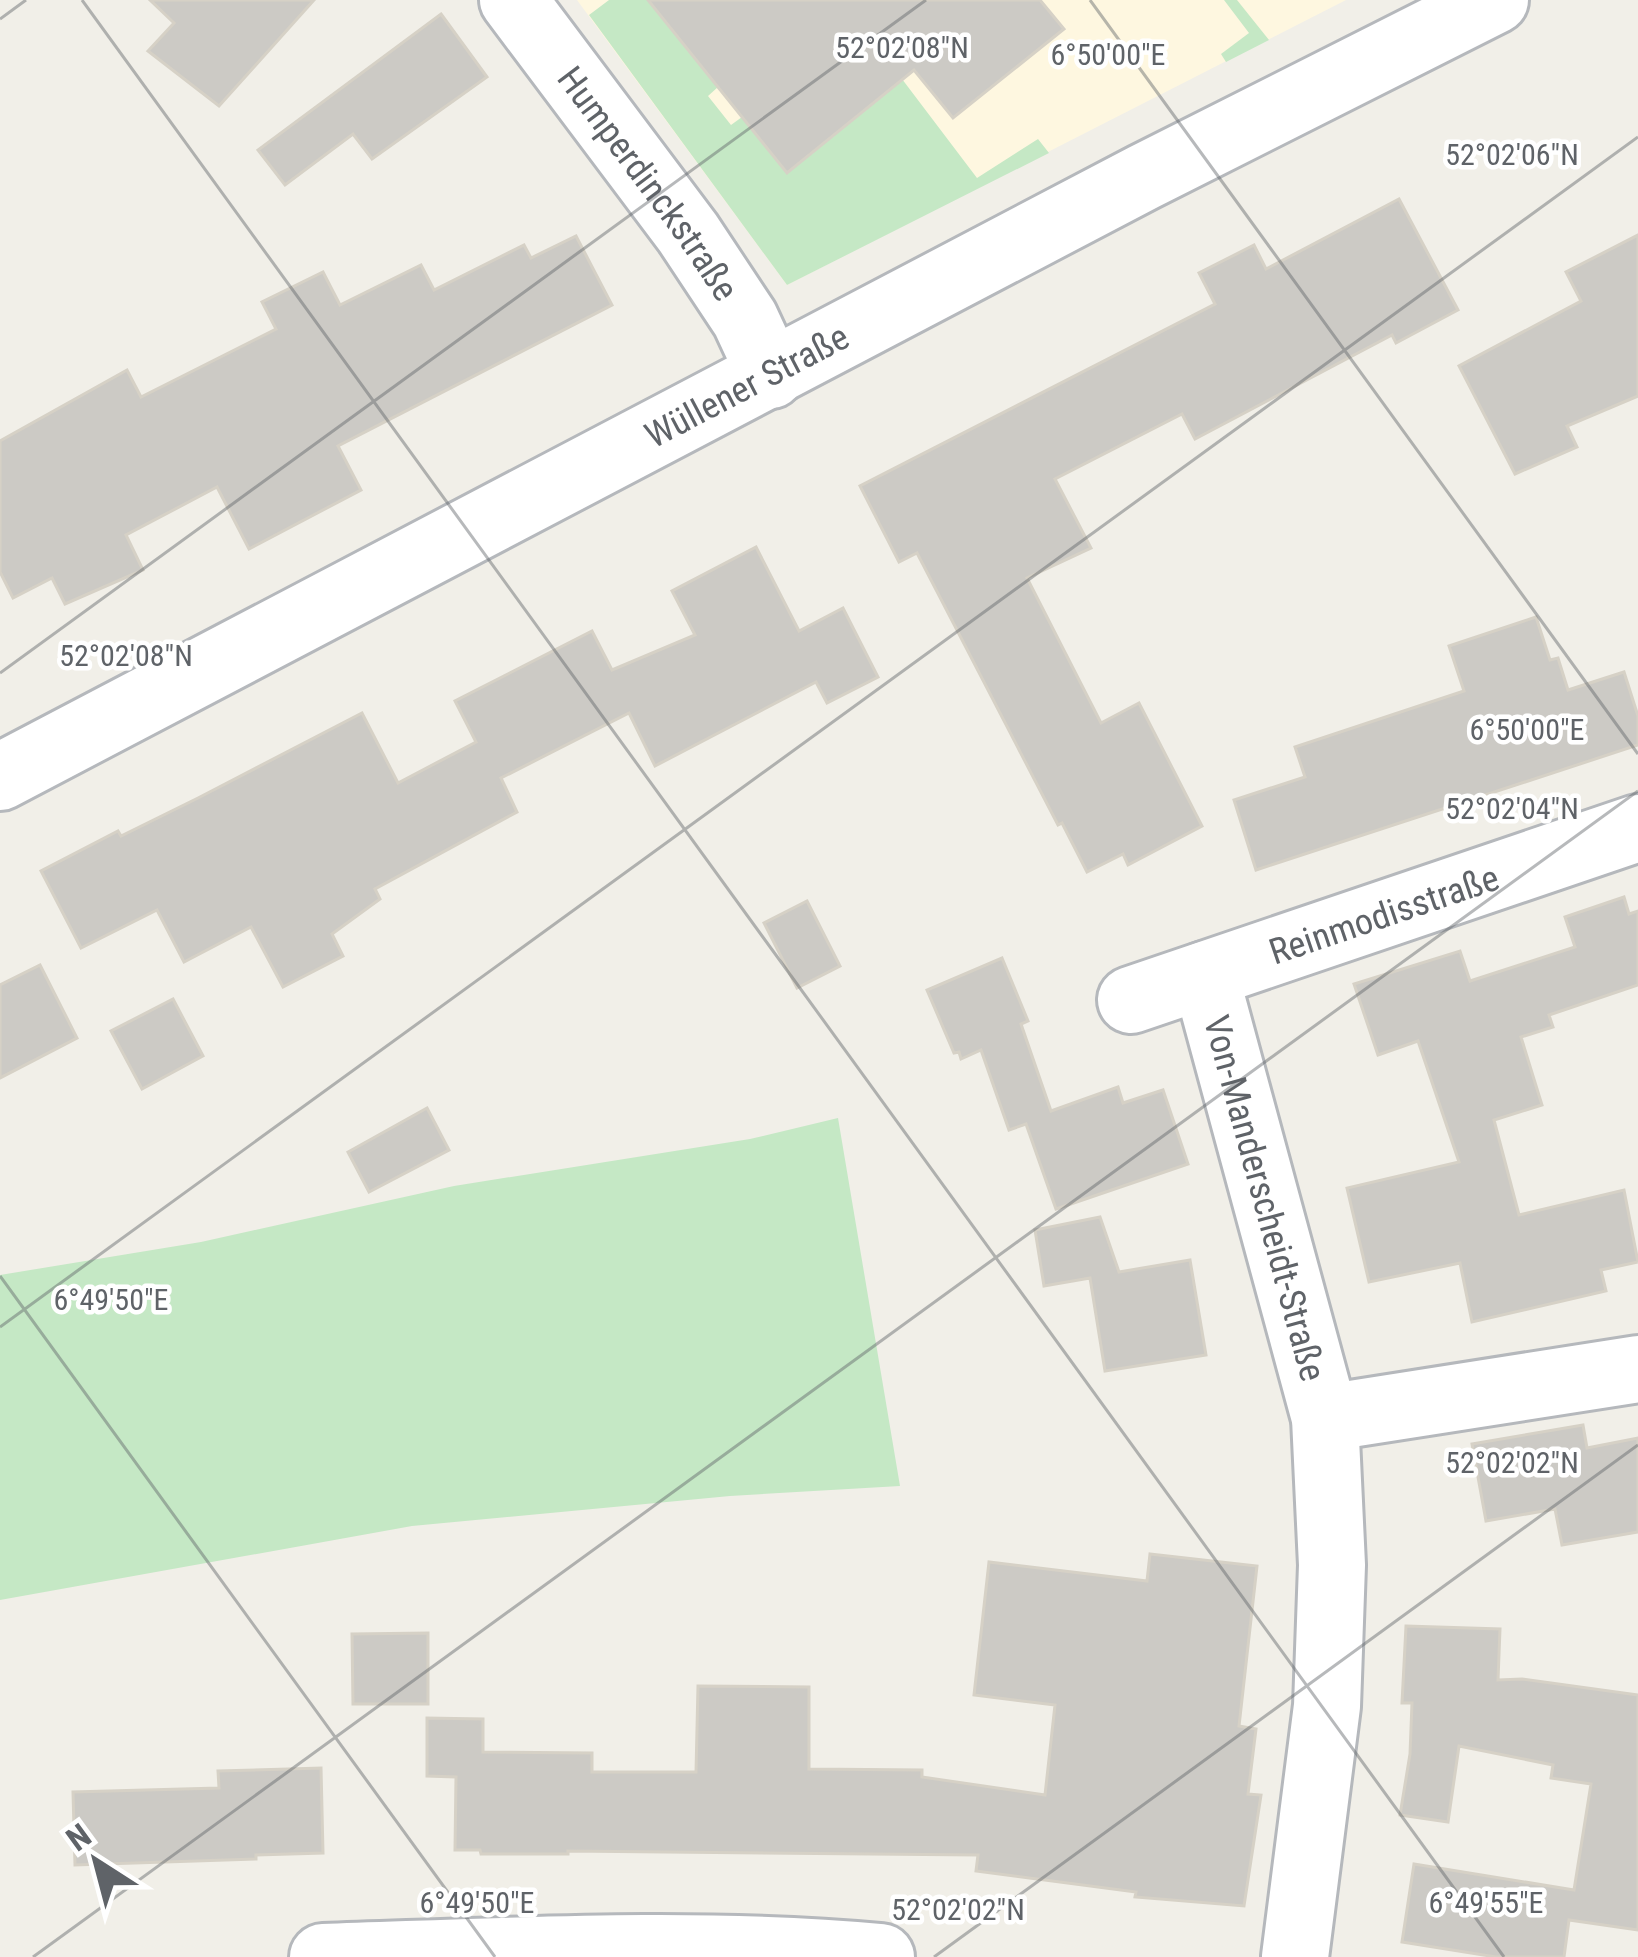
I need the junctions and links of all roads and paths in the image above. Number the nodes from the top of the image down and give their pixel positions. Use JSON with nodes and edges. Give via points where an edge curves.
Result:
{"nodes":[{"id":1,"x":513,"y":0,"type":"edge"},
{"id":2,"x":1496,"y":0,"type":"edge"},
{"id":3,"x":771,"y":375,"type":"junction"},
{"id":4,"x":4,"y":763,"type":"edge"},
{"id":5,"x":1638,"y":828,"type":"edge"},
{"id":6,"x":1205,"y":975,"type":"junction"},
{"id":7,"x":1131,"y":1000,"type":"dead end"},
{"id":8,"x":1638,"y":1369,"type":"edge"},
{"id":9,"x":1325,"y":1418,"type":"junction"},
{"id":10,"x":323,"y":1957,"type":"edge"},
{"id":11,"x":881,"y":1957,"type":"edge"},
{"id":12,"x":1295,"y":1957,"type":"edge"}],
"edges":[{"from":1,"to":3,"type":"street","name":"Humperdinckstraße","via":[[688,233]]},
{"from":2,"to":3,"type":"street","name":"Wüllener Straße"},
{"from":3,"to":4,"type":"street","name":"Wüllener Straße"},
{"from":5,"to":6,"type":"street","name":"Reinmodisstraße"},
{"from":6,"to":7,"type":"street","name":"Reinmodisstraße"},
{"from":6,"to":9,"type":"street","name":"Von-Manderscheidt-Straße"},
{"from":8,"to":9,"type":"street","name":"Von-Manderscheidt-Straße"},
{"from":9,"to":12,"type":"street","name":"Von-Manderscheidt-Straße","via":[[1327,1706]]},
{"from":10,"to":11,"type":"street","via":[[788,1948]]}]}
